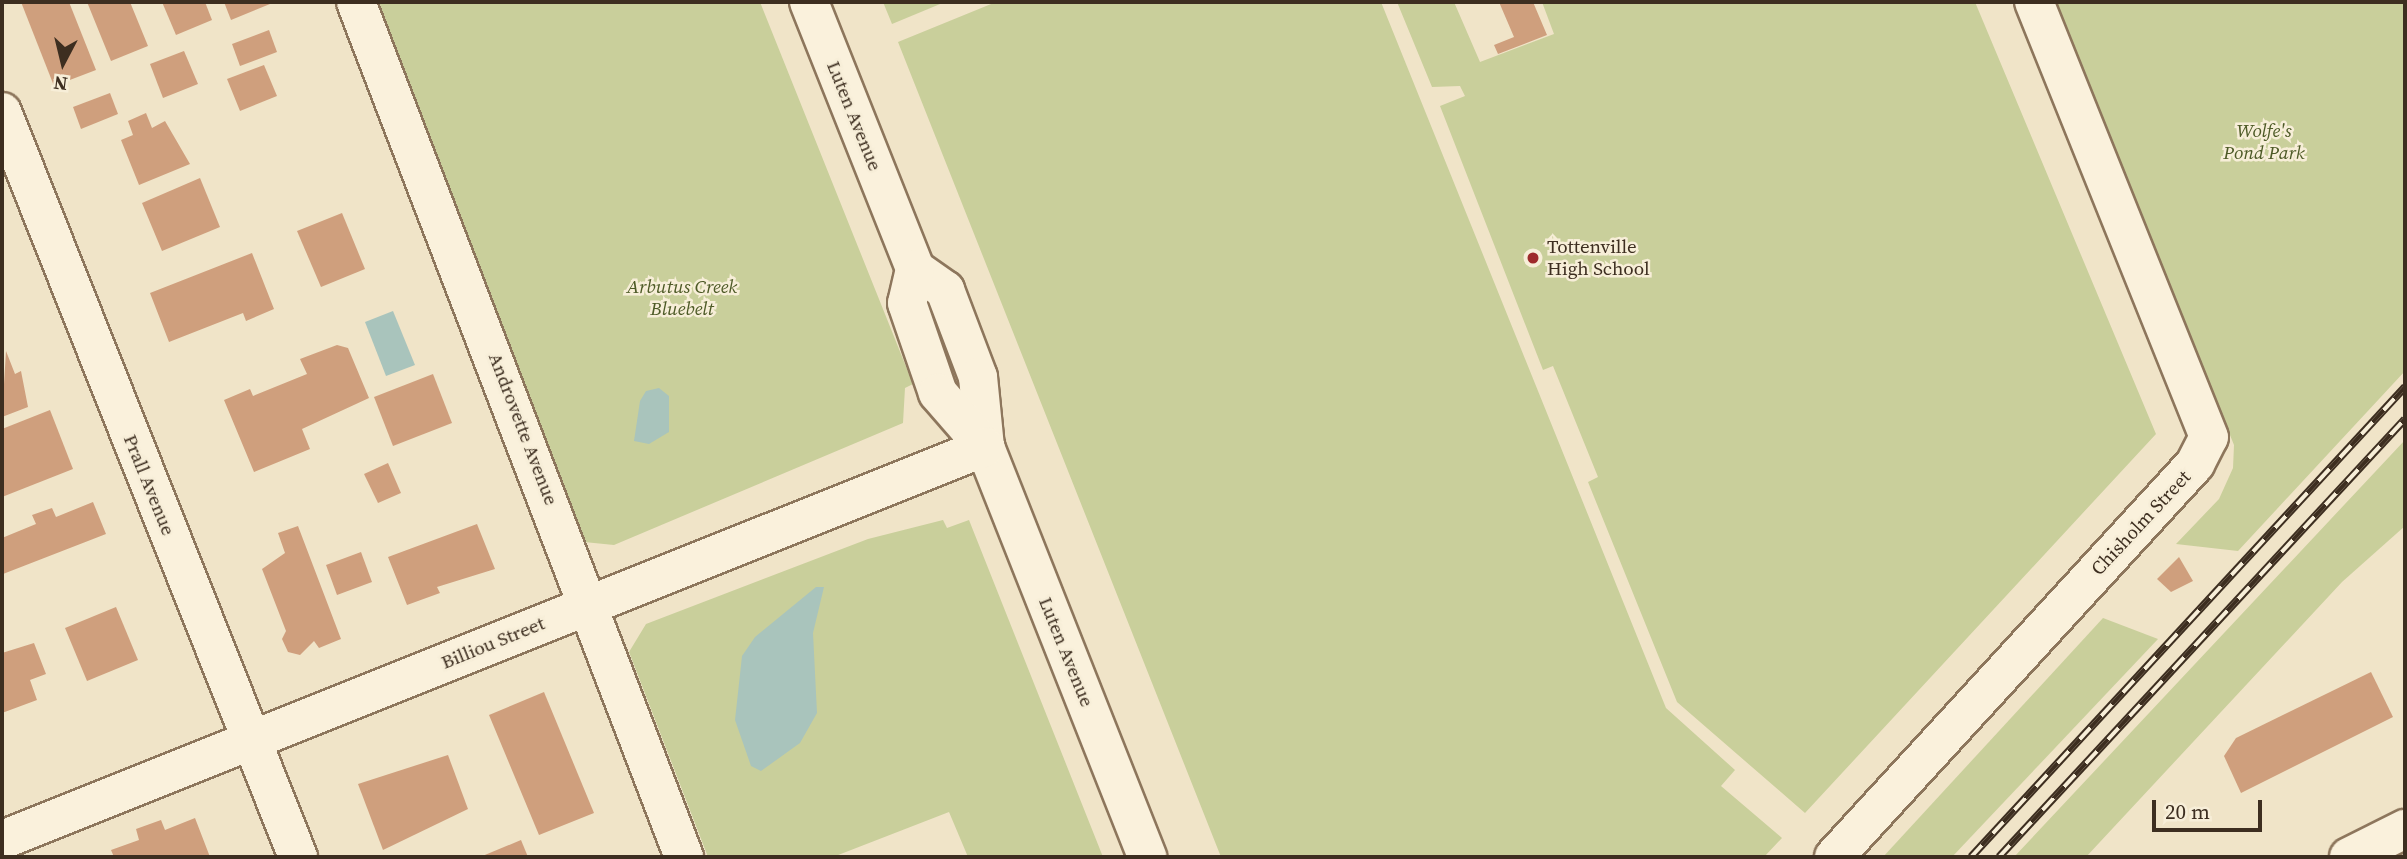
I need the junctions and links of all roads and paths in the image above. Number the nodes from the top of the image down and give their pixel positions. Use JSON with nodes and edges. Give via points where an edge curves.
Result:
{"nodes":[{"id":1,"x":356,"y":2,"type":"edge"},
{"id":2,"x":809,"y":2,"type":"edge"},
{"id":3,"x":2034,"y":2,"type":"edge"},
{"id":4,"x":2,"y":112,"type":"edge"},
{"id":5,"x":985,"y":447,"type":"junction"},
{"id":6,"x":591,"y":604,"type":"junction"},
{"id":7,"x":251,"y":740,"type":"junction"},
{"id":8,"x":2405,"y":829,"type":"edge"},
{"id":9,"x":2,"y":839,"type":"edge"},
{"id":10,"x":2357,"y":855,"type":"edge"},
{"id":11,"x":298,"y":857,"type":"edge"},
{"id":12,"x":684,"y":857,"type":"edge"},
{"id":13,"x":1147,"y":857,"type":"edge"},
{"id":14,"x":1835,"y":857,"type":"edge"}],
"edges":[{"from":1,"to":6,"type":"street","name":"Androvette Avenue"},
{"from":2,"to":5,"type":"street","name":"Luten Avenue","via":[[915,269],[907,303],[938,393]]},
{"from":3,"to":14,"type":"street","name":"Chisholm Street","via":[[2209,437],[2195,464]]},
{"from":4,"to":7,"type":"street","name":"Prall Avenue"},
{"from":5,"to":6,"type":"street","name":"Billiou Street"},
{"from":5,"to":13,"type":"street","name":"Luten Avenue"},
{"from":6,"to":7,"type":"street","name":"Billiou Street"},
{"from":6,"to":12,"type":"street","name":"Androvette Avenue"},
{"from":7,"to":9,"type":"street","name":"Billiou Street"},
{"from":7,"to":11,"type":"street","name":"Prall Avenue"},
{"from":8,"to":10,"type":"street"}]}
